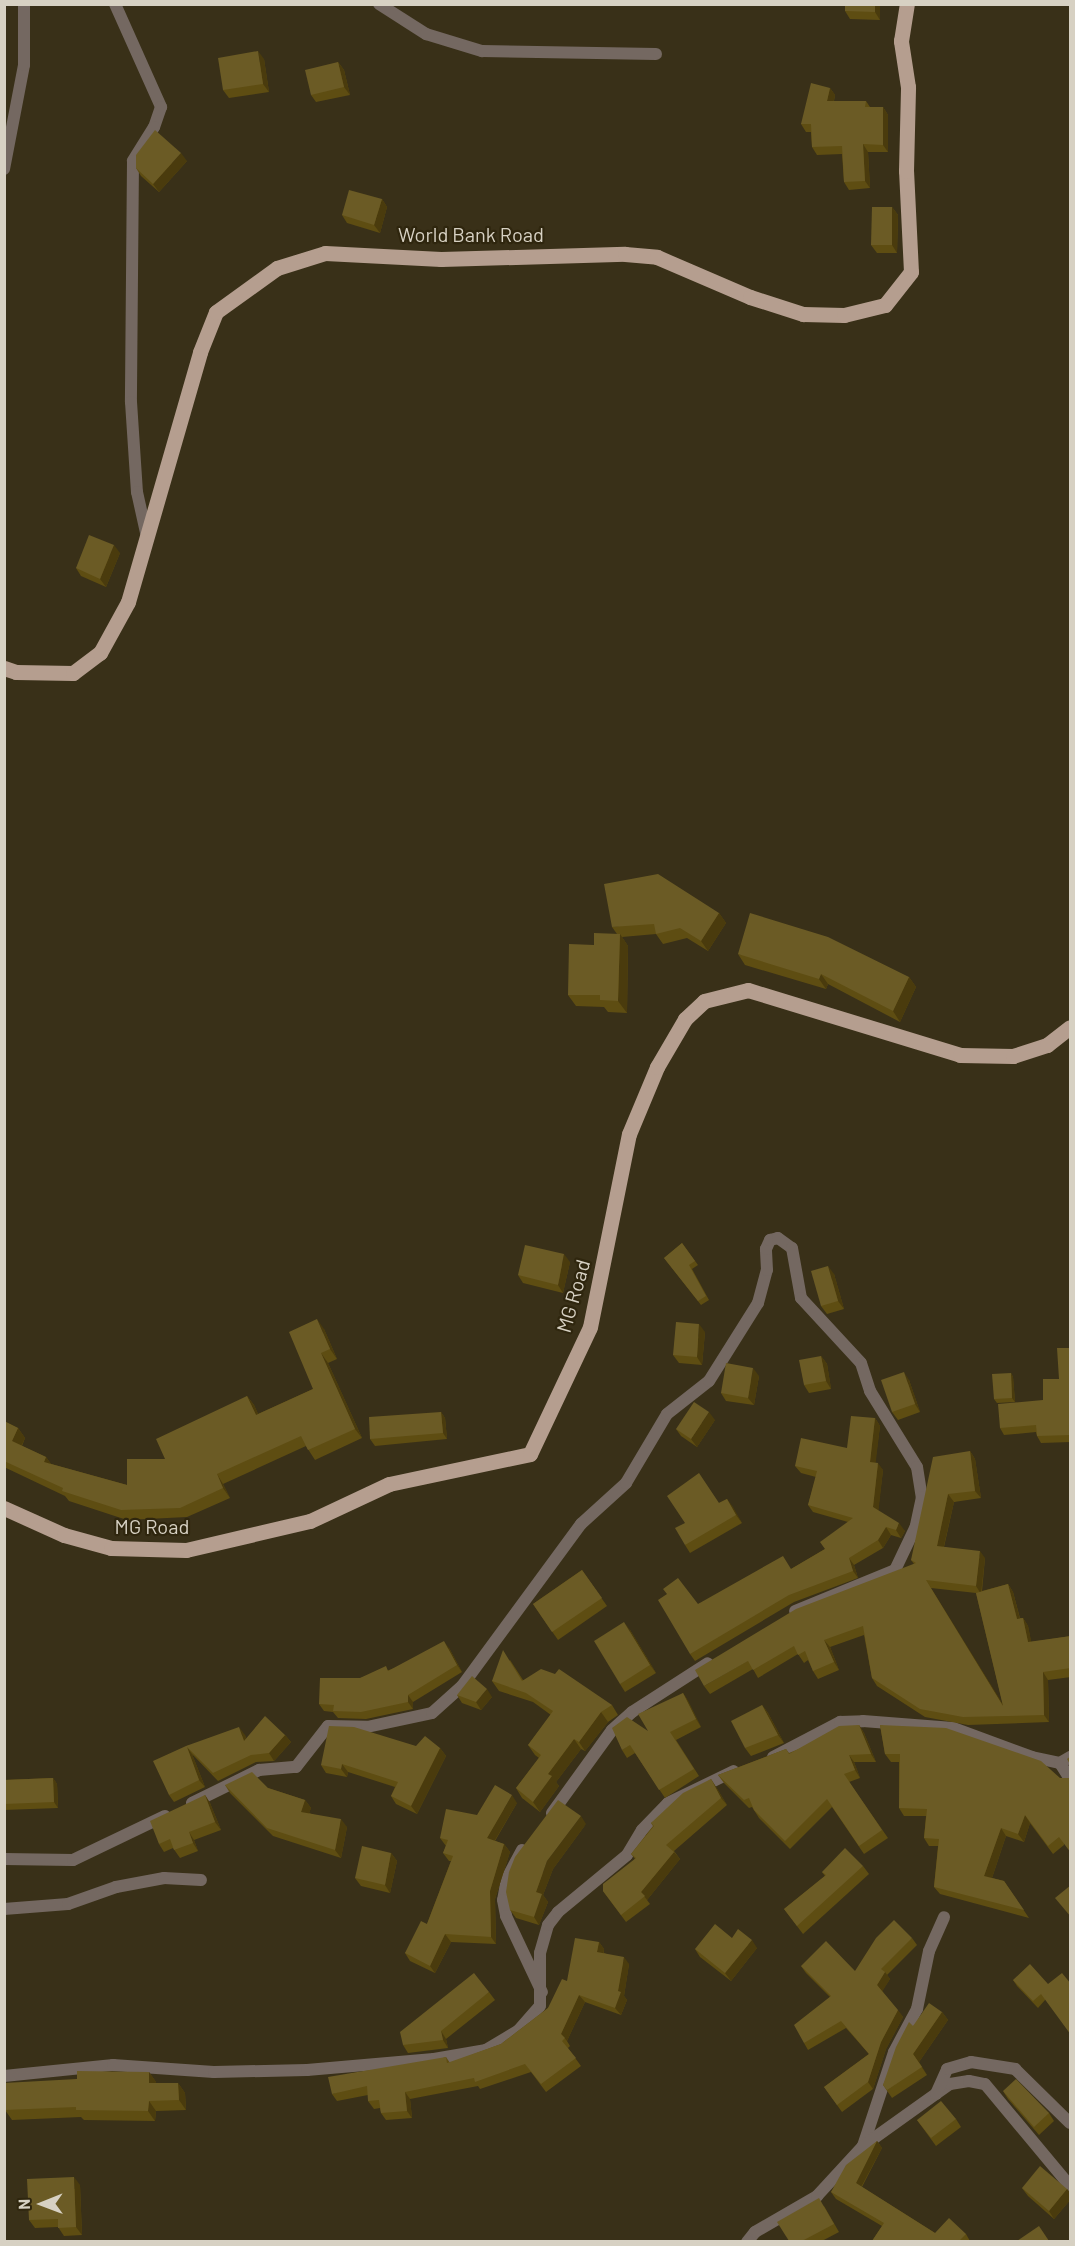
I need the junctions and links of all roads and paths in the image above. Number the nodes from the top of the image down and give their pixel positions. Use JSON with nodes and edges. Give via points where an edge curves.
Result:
{"nodes":[{"id":1,"x":24,"y":4,"type":"edge"},
{"id":2,"x":115,"y":4,"type":"edge"},
{"id":3,"x":379,"y":4,"type":"edge"},
{"id":4,"x":907,"y":4,"type":"edge"},
{"id":5,"x":656,"y":54,"type":"dead end"},
{"id":6,"x":4,"y":169,"type":"edge"},
{"id":7,"x":147,"y":538,"type":"junction"},
{"id":8,"x":4,"y":668,"type":"edge"},
{"id":9,"x":1071,"y":1027,"type":"edge"},
{"id":10,"x":4,"y":1508,"type":"edge"},
{"id":11,"x":779,"y":1620,"type":"edge"},
{"id":12,"x":724,"y":1653,"type":"edge"},
{"id":13,"x":1065,"y":1760,"type":"edge"},
{"id":14,"x":763,"y":1761,"type":"edge"},
{"id":15,"x":743,"y":1768,"type":"edge"},
{"id":16,"x":1071,"y":1779,"type":"edge"},
{"id":17,"x":4,"y":1859,"type":"edge"},
{"id":18,"x":201,"y":1880,"type":"dead end"},
{"id":19,"x":11,"y":1909,"type":"edge"},
{"id":20,"x":944,"y":1917,"type":"dead end"},
{"id":21,"x":4,"y":1918,"type":"edge"},
{"id":22,"x":542,"y":1992,"type":"junction"},
{"id":23,"x":4,"y":2076,"type":"edge"},
{"id":24,"x":936,"y":2094,"type":"junction"},
{"id":25,"x":1071,"y":2123,"type":"edge"},
{"id":26,"x":863,"y":2146,"type":"junction"},
{"id":27,"x":1071,"y":2186,"type":"edge"},
{"id":28,"x":747,"y":2241,"type":"edge"}],
"edges":[{"from":1,"to":6,"type":"street","via":[[24,65]]},
{"from":2,"to":7,"type":"street","via":[[161,99],[157,121],[133,161],[131,402],[137,492]]},
{"from":3,"to":5,"type":"street","via":[[426,34],[482,51]]},
{"from":4,"to":7,"type":"main road","name":"World Bank Road","via":[[901,41],[908,87],[906,171],[911,272],[885,305],[844,315],[803,314],[750,297],[657,257],[625,254],[441,259],[360,252],[316,256],[277,268],[216,312],[200,352]]},
{"from":7,"to":8,"type":"main road","name":"World Bank Road","via":[[128,602],[100,653],[73,673],[16,672]]},
{"from":9,"to":10,"type":"main road","name":"MG Road","via":[[1047,1045],[1013,1056],[960,1055],[748,990],[704,1001],[686,1019],[657,1067],[629,1134],[590,1327],[530,1454],[389,1484],[310,1521],[186,1550],[111,1548],[64,1535]]},
{"from":11,"to":17,"type":"street","via":[[895,1570],[916,1526],[922,1497],[917,1467],[870,1391],[861,1363],[801,1298],[792,1248],[778,1238],[770,1240],[766,1249],[767,1270],[758,1303],[709,1381],[667,1414],[626,1484],[581,1524],[462,1686],[432,1713],[367,1727],[328,1726],[296,1767],[259,1770],[73,1860]]},
{"from":12,"to":22,"type":"street","via":[[632,1712],[612,1730],[513,1861],[503,1900],[506,1916]]},
{"from":13,"to":14,"type":"street","via":[[993,1745],[953,1728],[862,1721],[840,1722]]},
{"from":13,"to":16,"type":"street"},
{"from":15,"to":22,"type":"street","via":[[721,1774],[668,1803],[642,1830],[627,1855],[558,1912],[543,1937]]},
{"from":18,"to":19,"type":"street","via":[[164,1878],[116,1887],[68,1904]]},
{"from":19,"to":21,"type":"street"},
{"from":20,"to":26,"type":"street","via":[[929,1951],[917,2009],[894,2052]]},
{"from":22,"to":23,"type":"street","via":[[540,2006],[518,2031],[486,2050],[460,2055],[307,2070],[214,2072],[113,2065]]},
{"from":24,"to":25,"type":"street","via":[[947,2069],[971,2062],[993,2064],[1015,2069]]},
{"from":24,"to":26,"type":"street"},
{"from":24,"to":27,"type":"street","via":[[950,2084],[985,2084]]},
{"from":26,"to":28,"type":"street","via":[[816,2196],[755,2232]]}]}
